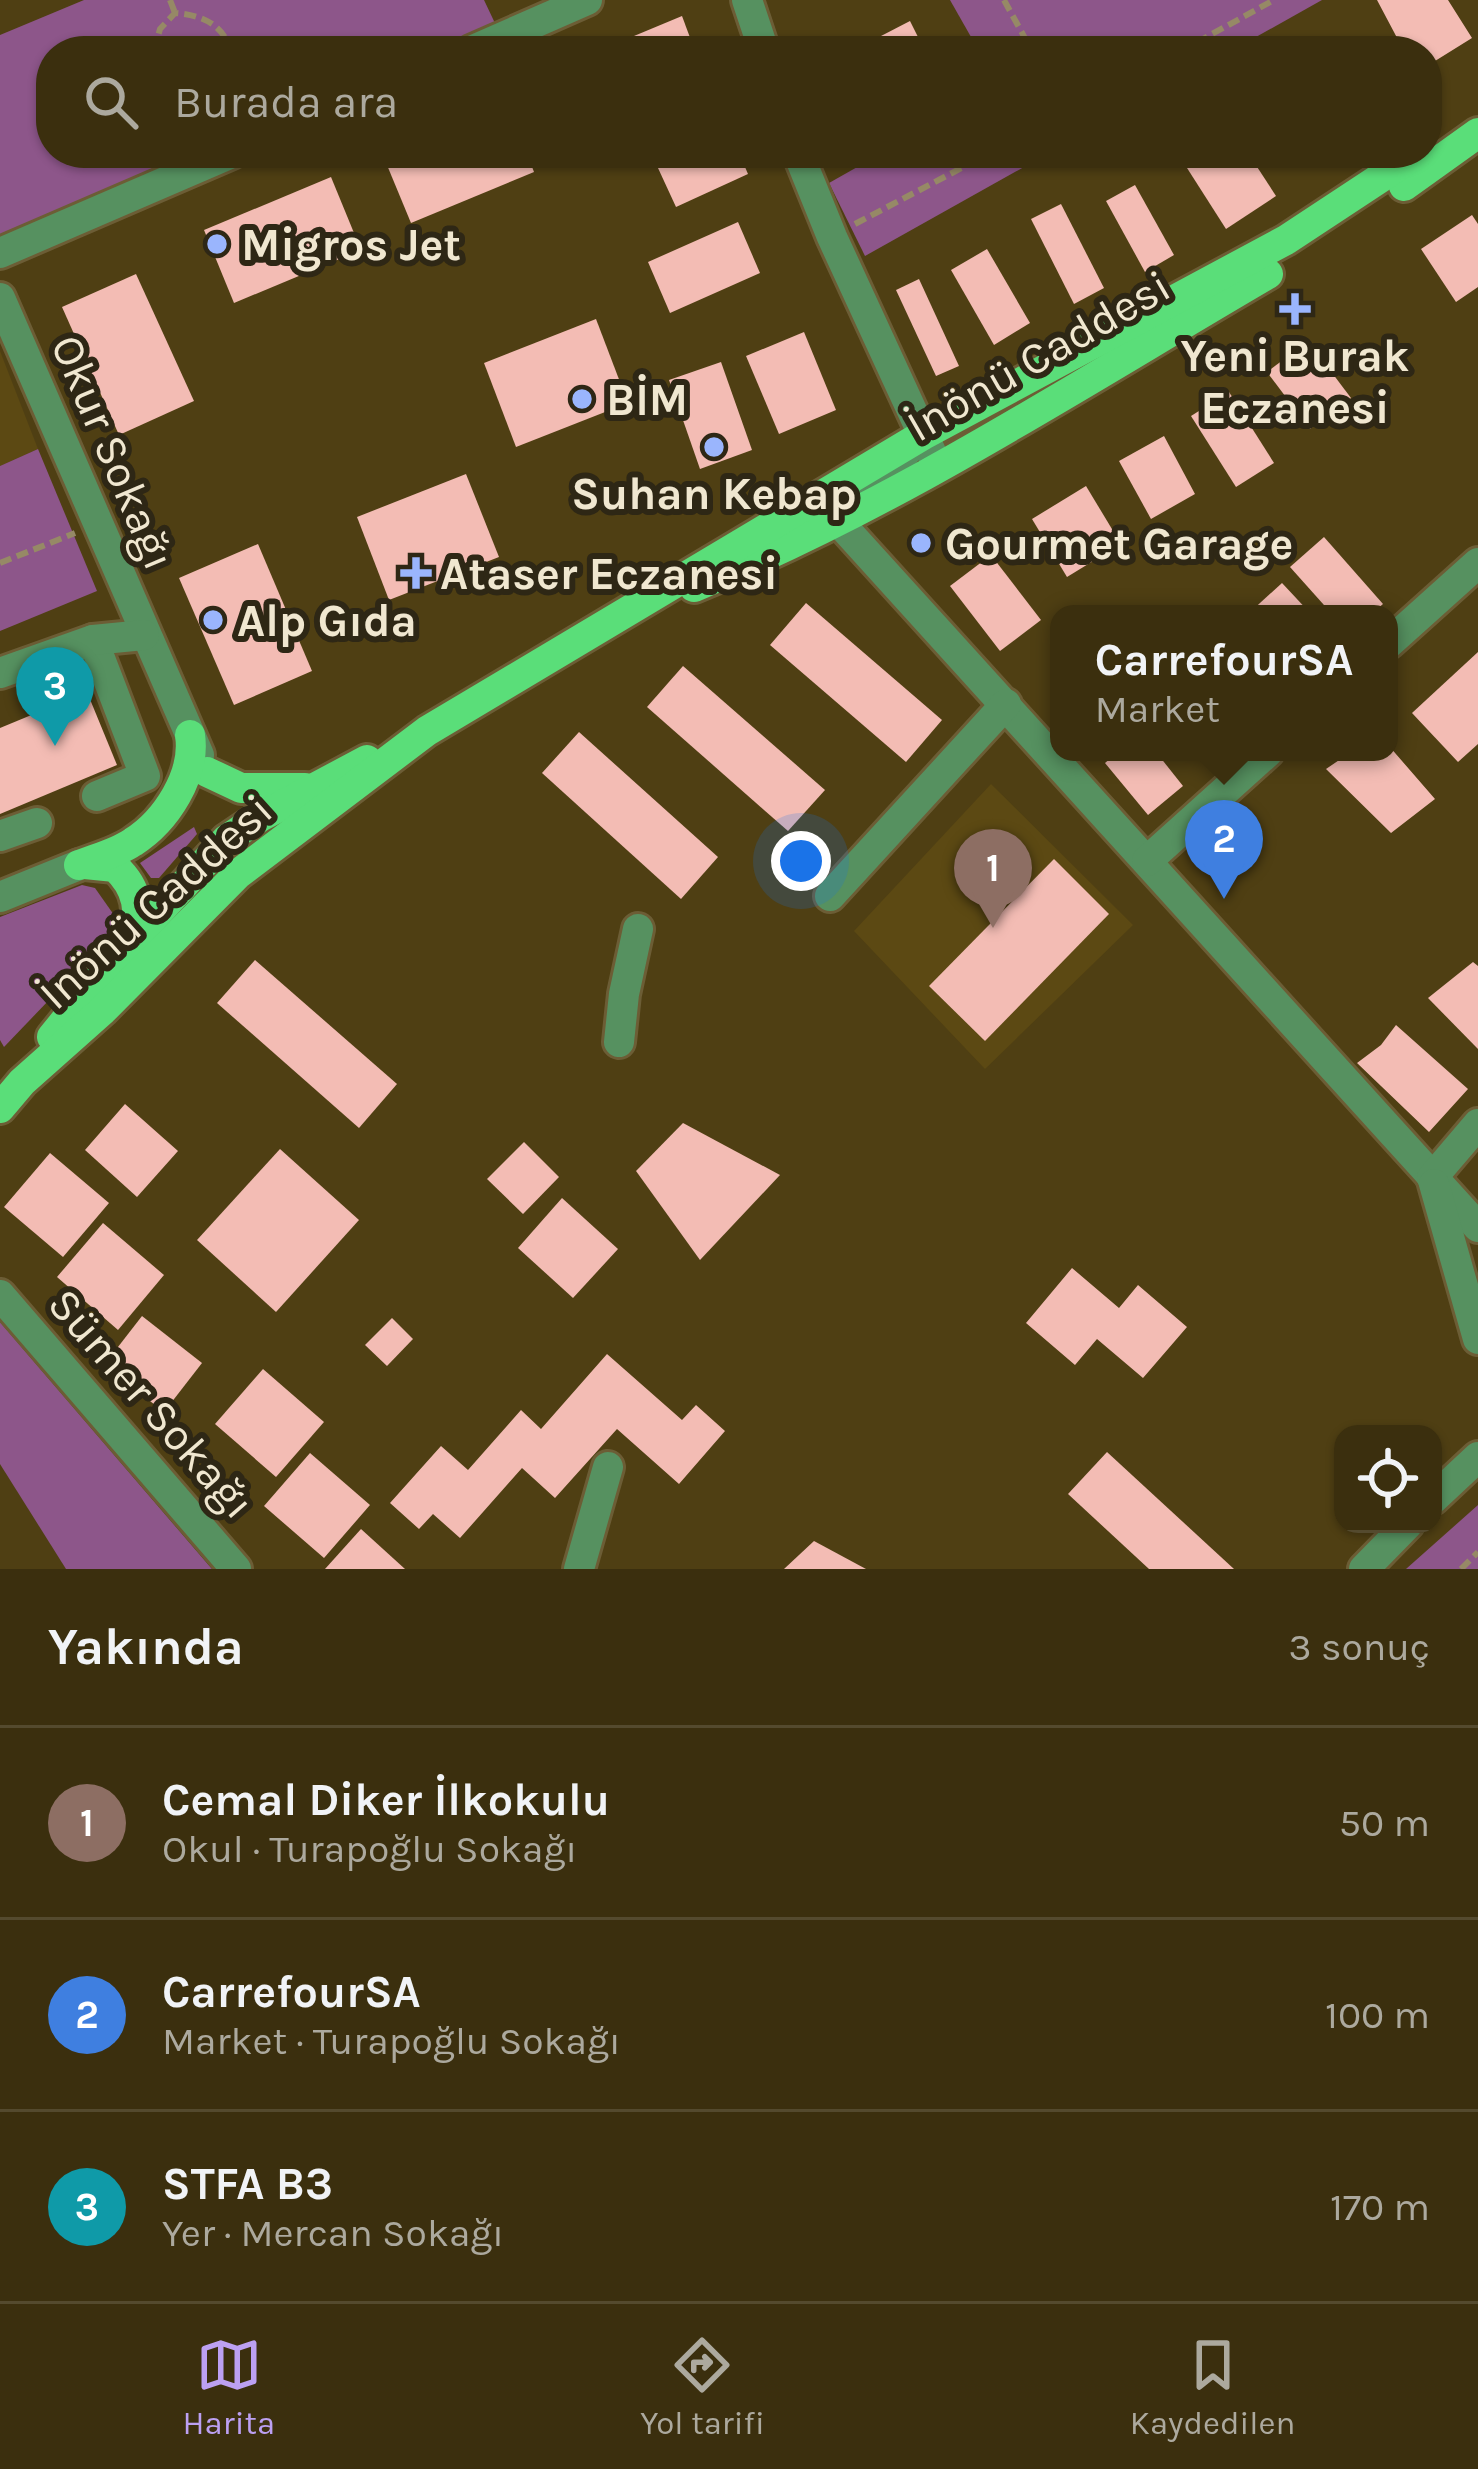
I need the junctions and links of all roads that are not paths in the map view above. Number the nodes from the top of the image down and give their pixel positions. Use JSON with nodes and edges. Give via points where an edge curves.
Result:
{"nodes":[{"id":1,"x":587,"y":0,"type":"edge"},
{"id":2,"x":748,"y":0,"type":"edge"},
{"id":3,"x":533,"y":11,"type":"edge"},
{"id":4,"x":494,"y":36,"type":"edge"},
{"id":5,"x":759,"y":36,"type":"edge"},
{"id":6,"x":1478,"y":108,"type":"edge"},
{"id":7,"x":1478,"y":134,"type":"edge"},
{"id":8,"x":1442,"y":135,"type":"edge"},
{"id":9,"x":1442,"y":159,"type":"edge"},
{"id":10,"x":197,"y":168,"type":"edge"},
{"id":11,"x":804,"y":168,"type":"edge"},
{"id":12,"x":1397,"y":168,"type":"edge"},
{"id":13,"x":1428,"y":168,"type":"edge"},
{"id":14,"x":0,"y":253,"type":"edge"},
{"id":15,"x":0,"y":298,"type":"edge"},
{"id":16,"x":923,"y":435,"type":"junction"},
{"id":17,"x":937,"y":465,"type":"junction"},
{"id":18,"x":837,"y":520,"type":"junction"},
{"id":19,"x":1478,"y":563,"type":"edge"},
{"id":20,"x":621,"y":615,"type":"junction"},
{"id":21,"x":144,"y":635,"type":"junction"},
{"id":22,"x":1398,"y":635,"type":"edge"},
{"id":23,"x":93,"y":640,"type":"junction"},
{"id":24,"x":0,"y":674,"type":"edge"},
{"id":25,"x":1006,"y":704,"type":"junction"},
{"id":26,"x":427,"y":731,"type":"junction"},
{"id":27,"x":190,"y":735,"type":"junction"},
{"id":28,"x":1050,"y":753,"type":"edge"},
{"id":29,"x":1057,"y":761,"type":"edge"},
{"id":30,"x":1258,"y":761,"type":"edge"},
{"id":31,"x":207,"y":772,"type":"junction"},
{"id":32,"x":310,"y":788,"type":"junction"},
{"id":33,"x":98,"y":796,"type":"dead end"},
{"id":34,"x":37,"y":823,"type":"dead end"},
{"id":35,"x":235,"y":832,"type":"junction"},
{"id":36,"x":0,"y":836,"type":"edge"},
{"id":37,"x":1147,"y":861,"type":"junction"},
{"id":38,"x":250,"y":864,"type":"junction"},
{"id":39,"x":79,"y":865,"type":"junction"},
{"id":40,"x":830,"y":896,"type":"dead end"},
{"id":41,"x":0,"y":897,"type":"edge"},
{"id":42,"x":638,"y":929,"type":"dead end"},
{"id":43,"x":127,"y":945,"type":"junction"},
{"id":44,"x":619,"y":1042,"type":"dead end"},
{"id":45,"x":22,"y":1082,"type":"junction"},
{"id":46,"x":0,"y":1108,"type":"edge"},
{"id":47,"x":1478,"y":1124,"type":"edge"},
{"id":48,"x":1432,"y":1178,"type":"junction"},
{"id":49,"x":1478,"y":1227,"type":"edge"},
{"id":50,"x":0,"y":1295,"type":"edge"},
{"id":51,"x":1478,"y":1339,"type":"edge"},
{"id":52,"x":1478,"y":1457,"type":"edge"},
{"id":53,"x":608,"y":1467,"type":"dead end"},
{"id":54,"x":1442,"y":1491,"type":"edge"},
{"id":55,"x":1399,"y":1533,"type":"edge"},
{"id":56,"x":236,"y":1569,"type":"edge"},
{"id":57,"x":579,"y":1569,"type":"edge"},
{"id":58,"x":1364,"y":1569,"type":"edge"}],
"edges":[{"from":1,"to":3,"type":"street"},
{"from":2,"to":5,"type":"street"},
{"from":3,"to":4,"type":"street"},
{"from":6,"to":8,"type":"main road"},
{"from":7,"to":9,"type":"main road","name":"İnönü Caddesi"},
{"from":10,"to":14,"type":"street"},
{"from":11,"to":16,"type":"street"},
{"from":12,"to":16,"type":"main road","name":"İnönü Caddesi","via":[[1252,260]]},
{"from":13,"to":17,"type":"main road","name":"İnönü Caddesi","via":[[1307,251]]},
{"from":15,"to":21,"type":"street","name":"Okur Sokağı"},
{"from":16,"to":17,"type":"street"},
{"from":16,"to":18,"type":"street"},
{"from":16,"to":20,"type":"main road","name":"İnönü Caddesi"},
{"from":17,"to":18,"type":"main road","name":"İnönü Caddesi"},
{"from":18,"to":20,"type":"main road","name":"İnönü Caddesi"},
{"from":18,"to":25,"type":"street"},
{"from":19,"to":22,"type":"street"},
{"from":20,"to":26,"type":"main road","name":"İnönü Caddesi"},
{"from":21,"to":23,"type":"street"},
{"from":21,"to":27,"type":"street","name":"Okur Sokağı"},
{"from":23,"to":24,"type":"street"},
{"from":23,"to":33,"type":"street","via":[[145,776]]},
{"from":25,"to":28,"type":"street"},
{"from":25,"to":40,"type":"street"},
{"from":26,"to":32,"type":"main road"},
{"from":26,"to":38,"type":"main road","name":"İnönü Caddesi"},
{"from":27,"to":31,"type":"street","name":"Okur Sokağı"},
{"from":27,"to":39,"type":"main road","via":[[188,769],[156,822],[130,844]]},
{"from":29,"to":37,"type":"street"},
{"from":30,"to":37,"type":"street"},
{"from":31,"to":32,"type":"main road","via":[[241,788]]},
{"from":31,"to":35,"type":"main road"},
{"from":32,"to":35,"type":"main road"},
{"from":34,"to":36,"type":"street"},
{"from":35,"to":38,"type":"main road"},
{"from":35,"to":43,"type":"main road"},
{"from":37,"to":48,"type":"street"},
{"from":38,"to":45,"type":"main road","name":"İnönü Caddesi"},
{"from":39,"to":41,"type":"street"},
{"from":39,"to":43,"type":"main road","via":[[109,864],[131,885],[137,924]]},
{"from":42,"to":44,"type":"street"},
{"from":43,"to":45,"type":"main road"},
{"from":45,"to":46,"type":"main road","name":"İnönü Caddesi"},
{"from":47,"to":48,"type":"street"},
{"from":48,"to":49,"type":"street"},
{"from":48,"to":51,"type":"street"},
{"from":50,"to":56,"type":"street","name":"Sümer Sokağı"},
{"from":52,"to":54,"type":"street"},
{"from":53,"to":57,"type":"street"},
{"from":55,"to":58,"type":"street"}]}
